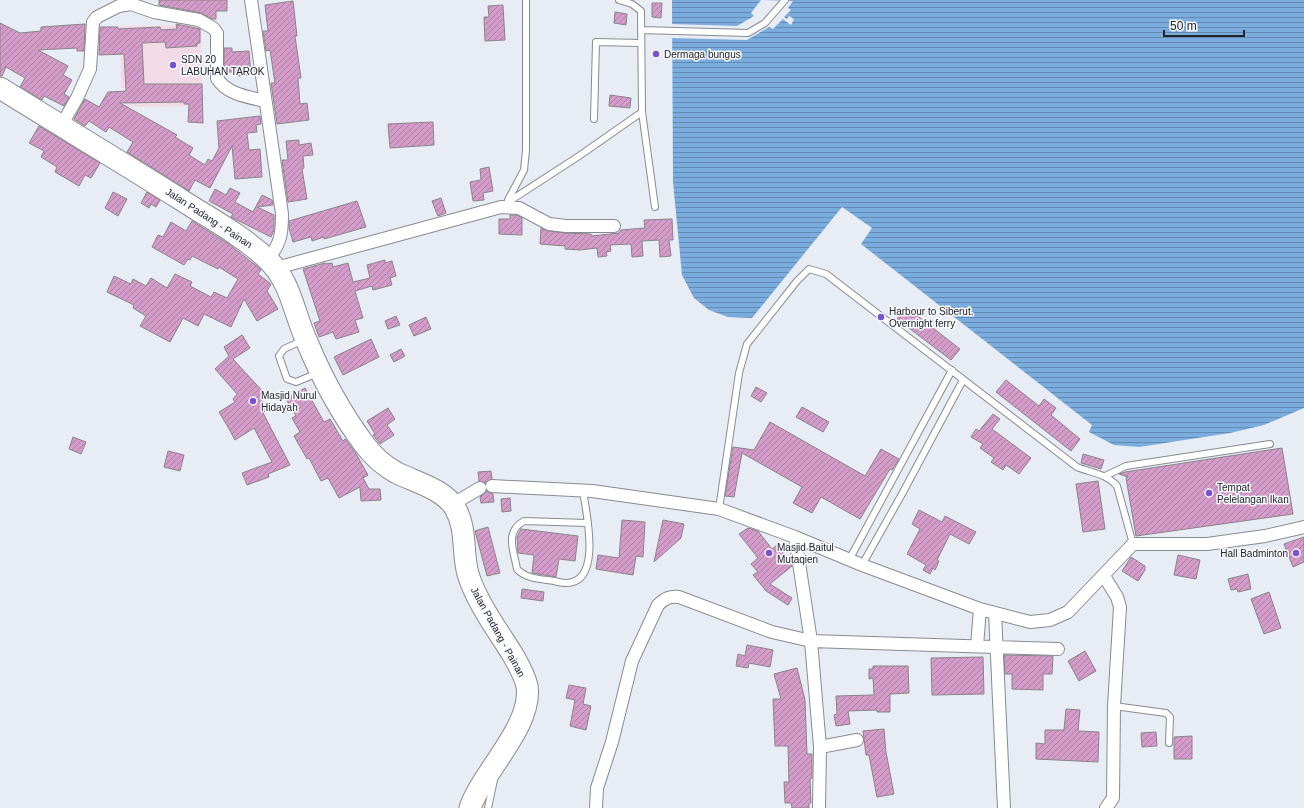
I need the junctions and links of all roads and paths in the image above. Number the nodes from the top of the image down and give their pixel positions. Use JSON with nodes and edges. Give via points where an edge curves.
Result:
{"nodes":[{"id":1,"x":526,"y":0,"type":"edge"},
{"id":2,"x":619,"y":0,"type":"edge"},
{"id":3,"x":785,"y":0,"type":"edge"},
{"id":4,"x":254,"y":2,"type":"edge"},
{"id":5,"x":118,"y":3,"type":"edge"},
{"id":6,"x":641,"y":30,"type":"junction"},
{"id":7,"x":641,"y":43,"type":"junction"},
{"id":8,"x":0,"y":88,"type":"edge"},
{"id":9,"x":265,"y":101,"type":"junction"},
{"id":10,"x":642,"y":112,"type":"junction"},
{"id":11,"x":594,"y":118,"type":"dead end"},
{"id":12,"x":61,"y":126,"type":"junction"},
{"id":13,"x":504,"y":204,"type":"junction"},
{"id":14,"x":655,"y":207,"type":"dead end"},
{"id":15,"x":614,"y":226,"type":"dead end"},
{"id":16,"x":272,"y":264,"type":"junction"},
{"id":17,"x":305,"y":339,"type":"junction"},
{"id":18,"x":952,"y":370,"type":"junction"},
{"id":19,"x":320,"y":372,"type":"junction"},
{"id":20,"x":964,"y":380,"type":"junction"},
{"id":21,"x":1270,"y":444,"type":"dead end"},
{"id":22,"x":1105,"y":476,"type":"junction"},
{"id":23,"x":492,"y":486,"type":"dead end"},
{"id":24,"x":480,"y":488,"type":"dead end"},
{"id":25,"x":583,"y":491,"type":"junction"},
{"id":26,"x":453,"y":504,"type":"junction"},
{"id":27,"x":715,"y":508,"type":"junction"},
{"id":28,"x":587,"y":523,"type":"junction"},
{"id":29,"x":1304,"y":527,"type":"edge"},
{"id":30,"x":795,"y":537,"type":"junction"},
{"id":31,"x":1133,"y":544,"type":"junction"},
{"id":32,"x":849,"y":560,"type":"junction"},
{"id":33,"x":862,"y":565,"type":"junction"},
{"id":34,"x":1104,"y":576,"type":"junction"},
{"id":35,"x":980,"y":609,"type":"junction"},
{"id":36,"x":995,"y":613,"type":"junction"},
{"id":37,"x":812,"y":641,"type":"junction"},
{"id":38,"x":977,"y":646,"type":"junction"},
{"id":39,"x":996,"y":647,"type":"junction"},
{"id":40,"x":1058,"y":649,"type":"dead end"},
{"id":41,"x":1114,"y":706,"type":"junction"},
{"id":42,"x":857,"y":740,"type":"dead end"},
{"id":43,"x":1169,"y":743,"type":"dead end"},
{"id":44,"x":820,"y":748,"type":"junction"},
{"id":45,"x":501,"y":756,"type":"junction"},
{"id":46,"x":470,"y":808,"type":"edge"},
{"id":47,"x":488,"y":808,"type":"edge"},
{"id":48,"x":596,"y":808,"type":"edge"},
{"id":49,"x":819,"y":808,"type":"edge"},
{"id":50,"x":1004,"y":808,"type":"edge"},
{"id":51,"x":1106,"y":808,"type":"edge"}],
"edges":[{"from":1,"to":13,"type":"lane","via":[[524,170]]},
{"from":2,"to":6,"type":"lane","via":[[632,4],[641,11]]},
{"from":3,"to":6,"type":"lane","via":[[765,23],[748,33]]},
{"from":4,"to":9,"type":"street"},
{"from":5,"to":9,"type":"street","via":[[207,23],[217,33],[217,78],[220,83],[237,93]]},
{"from":5,"to":12,"type":"street","via":[[93,22],[90,69]]},
{"from":6,"to":7,"type":"lane"},
{"from":7,"to":10,"type":"lane"},
{"from":7,"to":11,"type":"lane","via":[[596,42]]},
{"from":8,"to":12,"type":"highway","name":"Jalan Padang - Painan"},
{"from":9,"to":16,"type":"street","via":[[282,219]]},
{"from":10,"to":13,"type":"lane"},
{"from":10,"to":14,"type":"lane"},
{"from":12,"to":16,"type":"highway","name":"Jalan Padang - Painan","via":[[250,244]]},
{"from":13,"to":15,"type":"street","via":[[519,208],[549,224],[579,227]]},
{"from":13,"to":16,"type":"street"},
{"from":16,"to":17,"type":"highway","name":"Jalan Padang - Painan","via":[[290,292]]},
{"from":17,"to":19,"type":"highway","name":"Jalan Padang - Painan"},
{"from":17,"to":19,"type":"lane","via":[[281,352],[279,360],[287,379],[292,382],[300,381]]},
{"from":18,"to":20,"type":"lane"},
{"from":18,"to":27,"type":"lane","via":[[826,274],[809,269],[747,344],[739,373]]},
{"from":18,"to":32,"type":"lane"},
{"from":19,"to":26,"type":"highway","name":"Jalan Padang - Painan","via":[[342,412],[365,446],[380,461],[394,472],[441,494]]},
{"from":20,"to":22,"type":"lane","via":[[1077,467]]},
{"from":20,"to":33,"type":"lane"},
{"from":21,"to":22,"type":"lane","via":[[1126,466]]},
{"from":22,"to":31,"type":"lane","via":[[1117,486]]},
{"from":23,"to":25,"type":"street"},
{"from":24,"to":26,"type":"street"},
{"from":25,"to":27,"type":"street"},
{"from":25,"to":28,"type":"lane"},
{"from":26,"to":45,"type":"highway","name":"Jalan Padang - Painan","via":[[461,519],[468,573],[475,591],[518,664],[527,685],[527,700],[522,716]]},
{"from":27,"to":30,"type":"street"},
{"from":28,"to":28,"type":"lane","via":[[590,555],[588,566],[575,581],[567,583],[526,577],[517,569],[511,538],[512,531],[517,525],[524,521]]},
{"from":29,"to":31,"type":"street","via":[[1265,536],[1206,544]]},
{"from":30,"to":32,"type":"street"},
{"from":30,"to":37,"type":"street"},
{"from":31,"to":34,"type":"street"},
{"from":32,"to":33,"type":"street"},
{"from":33,"to":35,"type":"street"},
{"from":34,"to":36,"type":"street","via":[[1068,612],[1050,620],[1030,622]]},
{"from":34,"to":41,"type":"street","via":[[1120,607]]},
{"from":35,"to":36,"type":"street"},
{"from":35,"to":38,"type":"street"},
{"from":36,"to":39,"type":"street"},
{"from":37,"to":38,"type":"street"},
{"from":37,"to":44,"type":"street"},
{"from":37,"to":48,"type":"street","via":[[772,632],[679,597],[671,596],[663,600],[658,605],[632,661],[612,742],[597,788]]},
{"from":38,"to":39,"type":"street"},
{"from":39,"to":40,"type":"street"},
{"from":39,"to":50,"type":"street"},
{"from":41,"to":43,"type":"lane","via":[[1166,713],[1170,717]]},
{"from":41,"to":51,"type":"street","via":[[1113,798]]},
{"from":42,"to":44,"type":"street"},
{"from":44,"to":49,"type":"street"},
{"from":45,"to":46,"type":"highway","name":"Jalan Padang - Painan","via":[[473,799]]},
{"from":45,"to":47,"type":"lane"}]}
